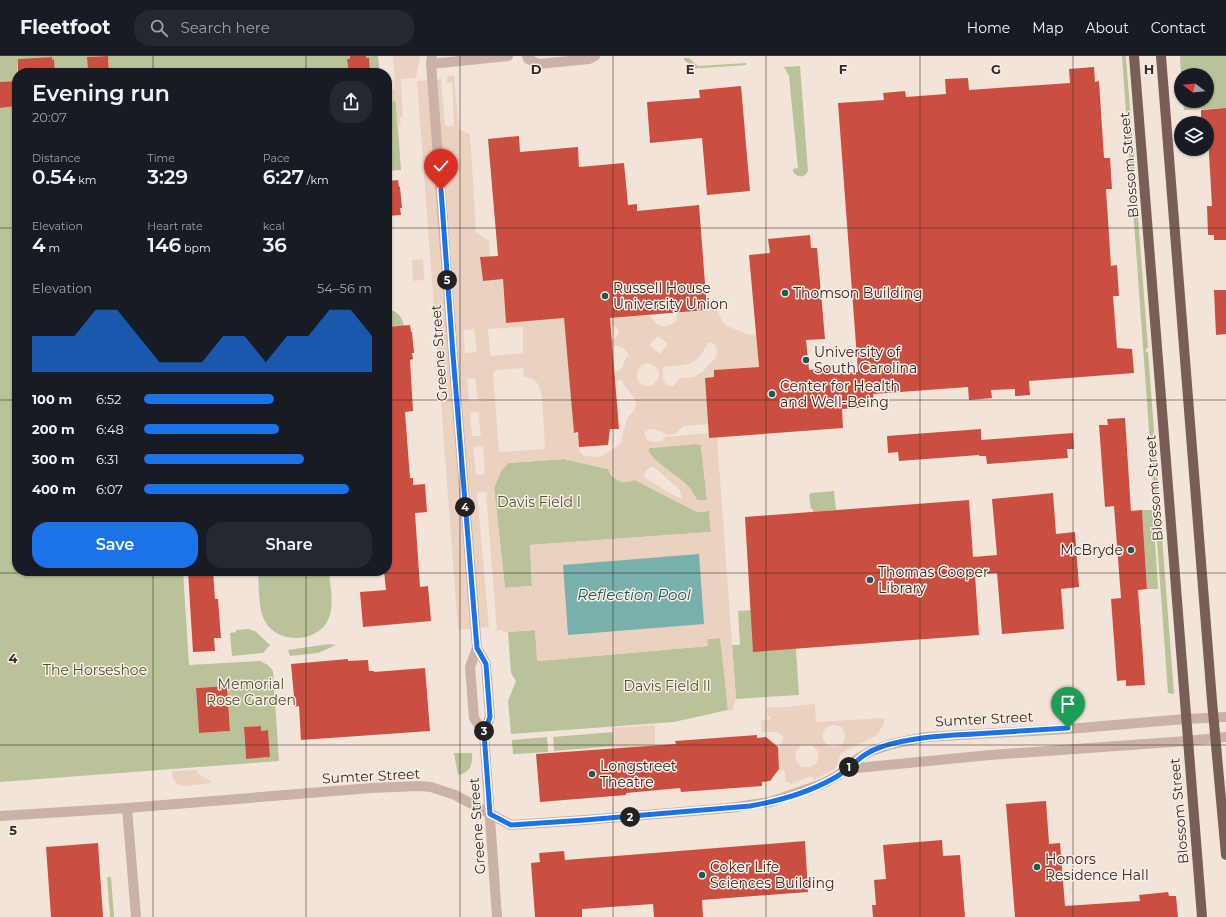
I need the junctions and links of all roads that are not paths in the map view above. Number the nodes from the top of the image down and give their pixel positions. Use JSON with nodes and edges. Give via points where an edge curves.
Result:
{"nodes":[{"id":1,"x":508,"y":56,"type":"edge"},
{"id":2,"x":527,"y":56,"type":"edge"},
{"id":3,"x":595,"y":56,"type":"edge"},
{"id":4,"x":1134,"y":56,"type":"edge"},
{"id":5,"x":1161,"y":56,"type":"edge"},
{"id":6,"x":432,"y":60,"type":"edge"},
{"id":7,"x":477,"y":648,"type":"junction"},
{"id":8,"x":1226,"y":717,"type":"edge"},
{"id":9,"x":1213,"y":718,"type":"junction"},
{"id":10,"x":1185,"y":719,"type":"junction"},
{"id":11,"x":484,"y":733,"type":"junction"},
{"id":12,"x":1221,"y":737,"type":"edge"},
{"id":13,"x":1187,"y":741,"type":"junction"},
{"id":14,"x":848,"y":769,"type":"junction"},
{"id":15,"x":127,"y":808,"type":"junction"},
{"id":16,"x":490,"y":814,"type":"junction"},
{"id":17,"x":0,"y":816,"type":"edge"},
{"id":18,"x":1226,"y":855,"type":"edge"},
{"id":19,"x":136,"y":917,"type":"edge"},
{"id":20,"x":497,"y":917,"type":"edge"},
{"id":21,"x":1202,"y":917,"type":"edge"}],
"edges":[{"from":1,"to":6,"type":"street"},
{"from":2,"to":3,"type":"street","via":[[539,64],[589,59]]},
{"from":4,"to":10,"type":"main road","name":"Blossom Street"},
{"from":5,"to":9,"type":"main road"},
{"from":6,"to":7,"type":"street","name":"Greene Street"},
{"from":7,"to":11,"type":"street","name":"Greene Street","via":[[486,664],[490,717]]},
{"from":7,"to":11,"type":"street","name":"Greene Street","via":[[470,667],[474,718]]},
{"from":8,"to":9,"type":"street","name":"Sumter Street"},
{"from":9,"to":10,"type":"street","name":"Sumter Street"},
{"from":9,"to":12,"type":"main road"},
{"from":10,"to":13,"type":"main road","name":"Blossom Street"},
{"from":10,"to":14,"type":"street","name":"Sumter Street","via":[[925,737],[871,751],[857,759]]},
{"from":11,"to":16,"type":"street","name":"Greene Street"},
{"from":12,"to":13,"type":"street","name":"Sumter Street"},
{"from":12,"to":18,"type":"main road"},
{"from":13,"to":14,"type":"street","name":"Sumter Street","via":[[990,755]]},
{"from":13,"to":21,"type":"main road","name":"Blossom Street"},
{"from":14,"to":16,"type":"street","name":"Sumter Street","via":[[822,784],[770,802],[750,806],[511,825]]},
{"from":15,"to":16,"type":"street","name":"Sumter Street","via":[[419,786],[455,795]]},
{"from":15,"to":17,"type":"street","name":"Sumter Street"},
{"from":15,"to":19,"type":"street"},
{"from":16,"to":20,"type":"street","name":"Greene Street"}]}
